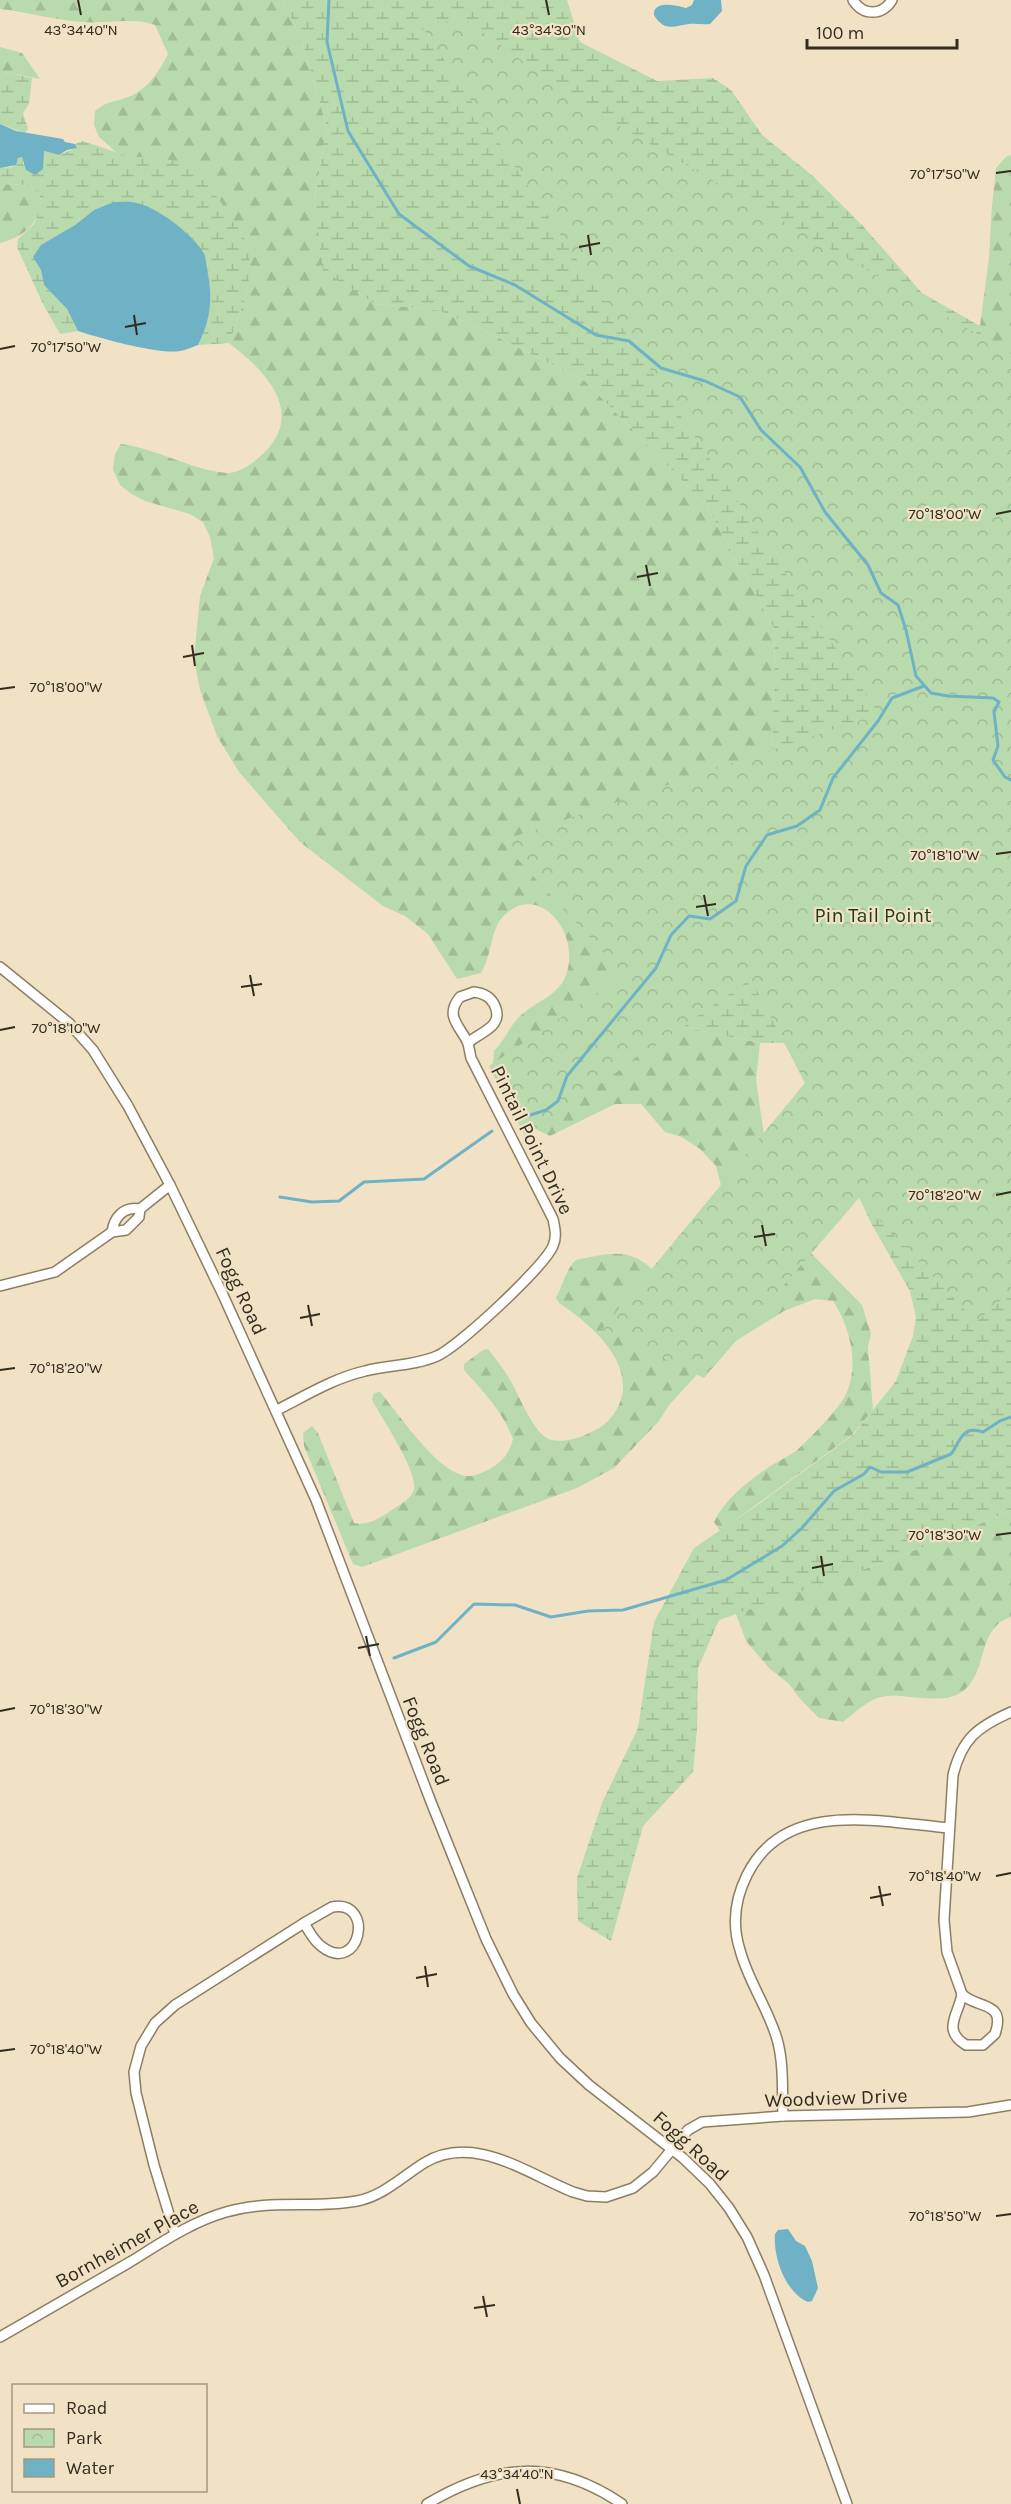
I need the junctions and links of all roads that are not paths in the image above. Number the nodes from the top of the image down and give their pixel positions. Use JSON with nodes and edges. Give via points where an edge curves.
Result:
{"nodes":[{"id":1,"x":853,"y":0,"type":"edge"},
{"id":2,"x":892,"y":0,"type":"edge"},
{"id":3,"x":0,"y":967,"type":"edge"},
{"id":4,"x":468,"y":1043,"type":"junction"},
{"id":5,"x":170,"y":1185,"type":"junction"},
{"id":6,"x":140,"y":1209,"type":"junction"},
{"id":7,"x":112,"y":1232,"type":"junction"},
{"id":8,"x":0,"y":1286,"type":"edge"},
{"id":9,"x":277,"y":1410,"type":"junction"},
{"id":10,"x":1011,"y":1712,"type":"edge"},
{"id":11,"x":949,"y":1828,"type":"junction"},
{"id":12,"x":304,"y":1923,"type":"junction"},
{"id":13,"x":962,"y":1994,"type":"junction"},
{"id":14,"x":1011,"y":2105,"type":"edge"},
{"id":15,"x":783,"y":2116,"type":"junction"},
{"id":16,"x":672,"y":2148,"type":"junction"},
{"id":17,"x":175,"y":2234,"type":"junction"},
{"id":18,"x":0,"y":2337,"type":"edge"},
{"id":19,"x":427,"y":2504,"type":"edge"},
{"id":20,"x":622,"y":2504,"type":"edge"},
{"id":21,"x":847,"y":2504,"type":"edge"}],
"edges":[{"from":1,"to":2,"type":"street","via":[[869,12],[883,9]]},
{"from":3,"to":5,"type":"street","name":"Fogg Road","via":[[69,1023],[93,1050],[117,1086]]},
{"from":4,"to":4,"type":"street","name":"Pintail Point Drive","via":[[488,1032],[496,1019],[494,1004],[479,992],[464,994],[453,1008],[454,1021]]},
{"from":4,"to":9,"type":"street","name":"Pintail Point Drive","via":[[471,1058],[550,1209],[555,1228],[551,1249],[525,1281],[441,1354],[360,1372]]},
{"from":5,"to":6,"type":"street"},
{"from":5,"to":9,"type":"street","name":"Fogg Road"},
{"from":6,"to":7,"type":"street","via":[[134,1224]]},
{"from":6,"to":7,"type":"street","via":[[132,1207],[116,1218]]},
{"from":7,"to":8,"type":"street","via":[[55,1272]]},
{"from":9,"to":16,"type":"street","name":"Fogg Road","via":[[333,1543],[482,1928],[513,1994],[548,2046],[570,2069]]},
{"from":10,"to":11,"type":"street","via":[[982,1727],[962,1749],[953,1775]]},
{"from":11,"to":13,"type":"street","via":[[945,1932],[950,1962]]},
{"from":11,"to":15,"type":"street","via":[[849,1820],[813,1822],[780,1837],[750,1868],[737,1901],[736,1932],[742,1957],[777,2039]]},
{"from":12,"to":12,"type":"street","via":[[328,1908],[342,1906],[354,1915],[359,1934],[347,1950],[333,1952],[317,1942]]},
{"from":12,"to":17,"type":"street","via":[[175,2005],[155,2023],[141,2046],[135,2072],[136,2093]]},
{"from":13,"to":13,"type":"street","via":[[953,2020],[954,2033],[966,2045],[983,2045],[995,2034],[997,2017],[986,2004],[968,2000]]},
{"from":14,"to":15,"type":"street","name":"Woodview Drive","via":[[968,2112]]},
{"from":15,"to":16,"type":"street","name":"Woodview Drive","via":[[697,2123]]},
{"from":16,"to":17,"type":"street","name":"Bornheimer Place","via":[[645,2179],[612,2196],[582,2195],[484,2154],[460,2151],[426,2162],[368,2198],[249,2207],[203,2220]]},
{"from":16,"to":21,"type":"street","name":"Fogg Road","via":[[710,2184],[750,2244]]},
{"from":17,"to":18,"type":"street","name":"Bornheimer Place"},
{"from":19,"to":20,"type":"street","via":[[476,2478],[528,2472],[579,2481]]}]}
